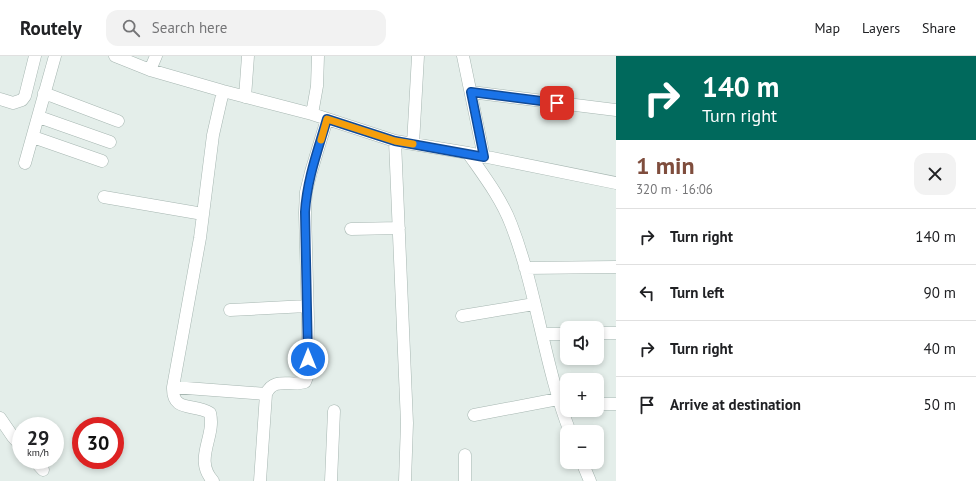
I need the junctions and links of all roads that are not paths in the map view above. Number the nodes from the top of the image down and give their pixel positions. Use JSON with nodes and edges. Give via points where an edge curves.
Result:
{"nodes":[{"id":1,"x":35,"y":56,"type":"edge"},
{"id":2,"x":55,"y":56,"type":"edge"},
{"id":3,"x":115,"y":56,"type":"edge"},
{"id":4,"x":156,"y":56,"type":"edge"},
{"id":5,"x":248,"y":56,"type":"edge"},
{"id":6,"x":318,"y":56,"type":"edge"},
{"id":7,"x":418,"y":56,"type":"edge"},
{"id":8,"x":464,"y":56,"type":"edge"},
{"id":9,"x":150,"y":70,"type":"junction"},
{"id":10,"x":223,"y":91,"type":"junction"},
{"id":11,"x":471,"y":92,"type":"junction"},
{"id":12,"x":44,"y":93,"type":"junction"},
{"id":13,"x":245,"y":97,"type":"junction"},
{"id":14,"x":0,"y":99,"type":"edge"},
{"id":15,"x":616,"y":110,"type":"edge"},
{"id":16,"x":312,"y":114,"type":"junction"},
{"id":17,"x":39,"y":117,"type":"junction"},
{"id":18,"x":327,"y":119,"type":"junction"},
{"id":19,"x":118,"y":121,"type":"dead end"},
{"id":20,"x":33,"y":137,"type":"junction"},
{"id":21,"x":395,"y":141,"type":"junction"},
{"id":22,"x":110,"y":142,"type":"dead end"},
{"id":23,"x":413,"y":144,"type":"junction"},
{"id":24,"x":468,"y":154,"type":"junction"},
{"id":25,"x":484,"y":157,"type":"junction"},
{"id":26,"x":102,"y":161,"type":"dead end"},
{"id":27,"x":25,"y":163,"type":"dead end"},
{"id":28,"x":616,"y":183,"type":"edge"},
{"id":29,"x":104,"y":197,"type":"dead end"},
{"id":30,"x":203,"y":214,"type":"junction"},
{"id":31,"x":399,"y":228,"type":"junction"},
{"id":32,"x":351,"y":229,"type":"dead end"},
{"id":33,"x":616,"y":267,"type":"edge"},
{"id":34,"x":525,"y":268,"type":"junction"},
{"id":35,"x":534,"y":304,"type":"junction"},
{"id":36,"x":307,"y":306,"type":"junction"},
{"id":37,"x":230,"y":310,"type":"dead end"},
{"id":38,"x":462,"y":316,"type":"dead end"},
{"id":39,"x":604,"y":333,"type":"edge"},
{"id":40,"x":616,"y":333,"type":"edge"},
{"id":41,"x":542,"y":334,"type":"junction"},
{"id":42,"x":560,"y":334,"type":"edge"},
{"id":43,"x":173,"y":387,"type":"junction"},
{"id":44,"x":266,"y":394,"type":"junction"},
{"id":45,"x":560,"y":396,"type":"edge"},
{"id":46,"x":560,"y":403,"type":"edge"},
{"id":47,"x":604,"y":404,"type":"edge"},
{"id":48,"x":616,"y":404,"type":"edge"},
{"id":49,"x":334,"y":411,"type":"dead end"},
{"id":50,"x":474,"y":414,"type":"dead end"},
{"id":51,"x":0,"y":418,"type":"edge"},
{"id":52,"x":12,"y":436,"type":"edge"},
{"id":53,"x":465,"y":455,"type":"dead end"},
{"id":54,"x":585,"y":469,"type":"edge"},
{"id":55,"x":209,"y":479,"type":"edge"},
{"id":56,"x":260,"y":481,"type":"edge"},
{"id":57,"x":331,"y":481,"type":"edge"},
{"id":58,"x":405,"y":481,"type":"edge"},
{"id":59,"x":465,"y":481,"type":"edge"},
{"id":60,"x":590,"y":481,"type":"edge"}],
"edges":[{"from":1,"to":14,"type":"street","via":[[22,100],[13,102]]},
{"from":2,"to":12,"type":"street"},
{"from":3,"to":9,"type":"street"},
{"from":4,"to":9,"type":"street"},
{"from":5,"to":13,"type":"street"},
{"from":6,"to":16,"type":"street","via":[[317,86]]},
{"from":7,"to":23,"type":"street"},
{"from":8,"to":11,"type":"street"},
{"from":9,"to":10,"type":"street"},
{"from":10,"to":13,"type":"street"},
{"from":10,"to":30,"type":"street","via":[[213,135]]},
{"from":11,"to":15,"type":"street"},
{"from":11,"to":25,"type":"street"},
{"from":12,"to":17,"type":"street"},
{"from":12,"to":19,"type":"street"},
{"from":13,"to":16,"type":"street"},
{"from":16,"to":18,"type":"street"},
{"from":17,"to":20,"type":"street"},
{"from":17,"to":22,"type":"street"},
{"from":18,"to":21,"type":"street"},
{"from":18,"to":36,"type":"street","via":[[306,192]]},
{"from":20,"to":26,"type":"street"},
{"from":20,"to":27,"type":"street"},
{"from":21,"to":23,"type":"street"},
{"from":21,"to":31,"type":"street"},
{"from":23,"to":24,"type":"street"},
{"from":24,"to":25,"type":"street"},
{"from":24,"to":34,"type":"street","via":[[498,196]]},
{"from":25,"to":28,"type":"street"},
{"from":29,"to":30,"type":"street"},
{"from":30,"to":43,"type":"street"},
{"from":31,"to":32,"type":"street"},
{"from":31,"to":58,"type":"street","via":[[407,423]]},
{"from":33,"to":34,"type":"street"},
{"from":34,"to":35,"type":"street"},
{"from":35,"to":38,"type":"street"},
{"from":35,"to":41,"type":"street"},
{"from":36,"to":37,"type":"street"},
{"from":36,"to":44,"type":"street","via":[[305,382],[272,385]]},
{"from":39,"to":40,"type":"street"},
{"from":41,"to":42,"type":"street"},
{"from":41,"to":45,"type":"street"},
{"from":43,"to":44,"type":"street"},
{"from":43,"to":55,"type":"street","via":[[172,396],[180,405],[204,409],[210,413],[212,420],[204,458]]},
{"from":44,"to":56,"type":"street"},
{"from":46,"to":50,"type":"street"},
{"from":47,"to":48,"type":"street"},
{"from":49,"to":57,"type":"street"},
{"from":51,"to":52,"type":"street"},
{"from":53,"to":59,"type":"street"},
{"from":54,"to":60,"type":"street"}]}
